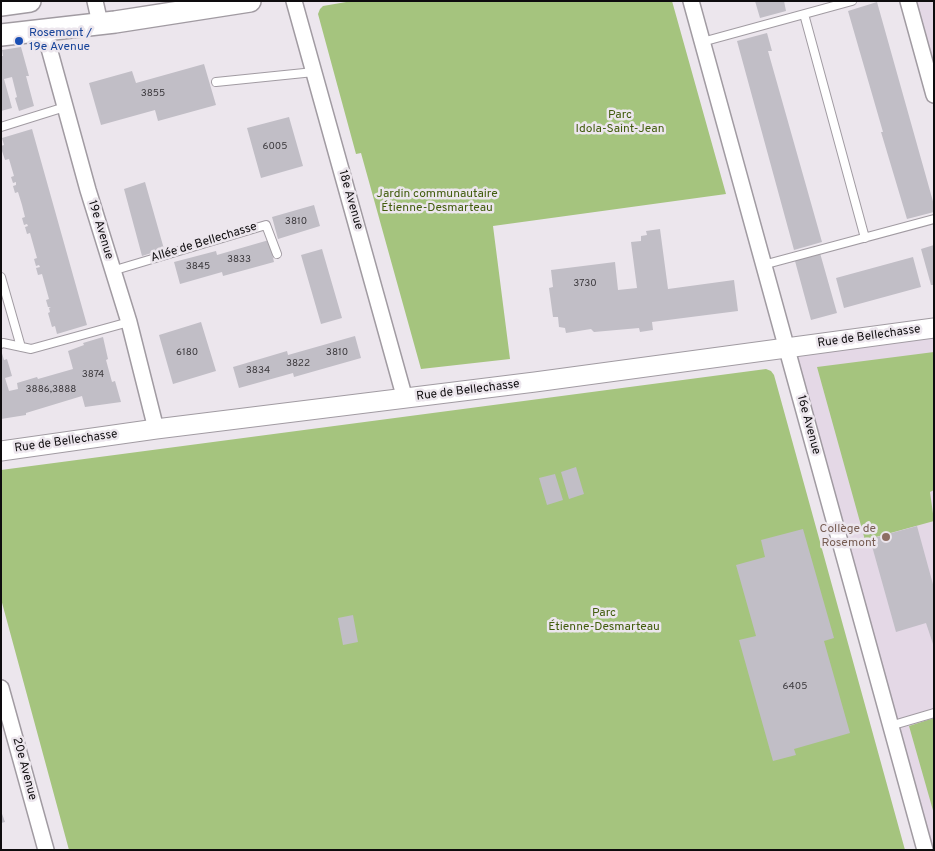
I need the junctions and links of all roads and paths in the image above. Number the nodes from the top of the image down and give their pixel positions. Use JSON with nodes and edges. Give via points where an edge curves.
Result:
{"nodes":[{"id":1,"x":30,"y":1,"type":"edge"},
{"id":2,"x":95,"y":1,"type":"edge"},
{"id":3,"x":250,"y":1,"type":"edge"},
{"id":4,"x":294,"y":1,"type":"edge"},
{"id":5,"x":691,"y":1,"type":"edge"},
{"id":6,"x":852,"y":1,"type":"edge"},
{"id":7,"x":908,"y":1,"type":"edge"},
{"id":8,"x":1,"y":5,"type":"edge"},
{"id":9,"x":804,"y":14,"type":"junction"},
{"id":10,"x":100,"y":23,"type":"junction"},
{"id":11,"x":44,"y":30,"type":"junction"},
{"id":12,"x":1,"y":35,"type":"edge"},
{"id":13,"x":702,"y":42,"type":"junction"},
{"id":14,"x":314,"y":72,"type":"junction"},
{"id":15,"x":216,"y":82,"type":"dead end"},
{"id":16,"x":934,"y":95,"type":"edge"},
{"id":17,"x":65,"y":108,"type":"junction"},
{"id":18,"x":1,"y":127,"type":"edge"},
{"id":19,"x":934,"y":220,"type":"edge"},
{"id":20,"x":865,"y":238,"type":"junction"},
{"id":21,"x":277,"y":254,"type":"dead end"},
{"id":22,"x":763,"y":265,"type":"junction"},
{"id":23,"x":112,"y":271,"type":"junction"},
{"id":24,"x":1,"y":277,"type":"edge"},
{"id":25,"x":128,"y":322,"type":"junction"},
{"id":26,"x":934,"y":328,"type":"edge"},
{"id":27,"x":1,"y":344,"type":"edge"},
{"id":28,"x":22,"y":347,"type":"junction"},
{"id":29,"x":787,"y":348,"type":"junction"},
{"id":30,"x":406,"y":399,"type":"junction"},
{"id":31,"x":156,"y":429,"type":"junction"},
{"id":32,"x":1,"y":451,"type":"edge"},
{"id":33,"x":1,"y":688,"type":"edge"},
{"id":34,"x":934,"y":713,"type":"edge"},
{"id":35,"x":6,"y":725,"type":"edge"},
{"id":36,"x":890,"y":726,"type":"junction"},
{"id":37,"x":46,"y":850,"type":"edge"},
{"id":38,"x":925,"y":850,"type":"edge"}],
"edges":[{"from":1,"to":8,"type":"main road"},
{"from":2,"to":10,"type":"street"},
{"from":3,"to":10,"type":"main road"},
{"from":4,"to":14,"type":"street","name":"18e Avenue"},
{"from":5,"to":13,"type":"street","name":"16e Avenue"},
{"from":6,"to":9,"type":"lane"},
{"from":7,"to":16,"type":"street"},
{"from":9,"to":13,"type":"lane"},
{"from":9,"to":20,"type":"lane"},
{"from":10,"to":11,"type":"main road"},
{"from":11,"to":12,"type":"main road"},
{"from":11,"to":17,"type":"street","name":"19e Avenue"},
{"from":13,"to":22,"type":"street","name":"16e Avenue"},
{"from":14,"to":15,"type":"lane"},
{"from":14,"to":30,"type":"street","name":"18e Avenue"},
{"from":17,"to":18,"type":"lane"},
{"from":17,"to":23,"type":"street","name":"19e Avenue"},
{"from":19,"to":20,"type":"lane"},
{"from":20,"to":22,"type":"lane"},
{"from":21,"to":23,"type":"lane","name":"Allée de Bellechasse","via":[[266,225]]},
{"from":22,"to":29,"type":"street","name":"16e Avenue"},
{"from":23,"to":25,"type":"street","name":"19e Avenue"},
{"from":24,"to":28,"type":"lane"},
{"from":25,"to":28,"type":"lane","via":[[31,349]]},
{"from":25,"to":31,"type":"street","name":"19e Avenue"},
{"from":26,"to":29,"type":"street","name":"Rue de Bellechasse"},
{"from":27,"to":28,"type":"lane"},
{"from":29,"to":30,"type":"street","name":"Rue de Bellechasse"},
{"from":29,"to":36,"type":"street","name":"16e Avenue"},
{"from":30,"to":31,"type":"street","name":"Rue de Bellechasse"},
{"from":31,"to":32,"type":"street","name":"Rue de Bellechasse"},
{"from":33,"to":35,"type":"street","name":"20e Avenue"},
{"from":34,"to":36,"type":"lane"},
{"from":35,"to":37,"type":"street","name":"20e Avenue"},
{"from":36,"to":38,"type":"street","name":"16e Avenue"}]}
